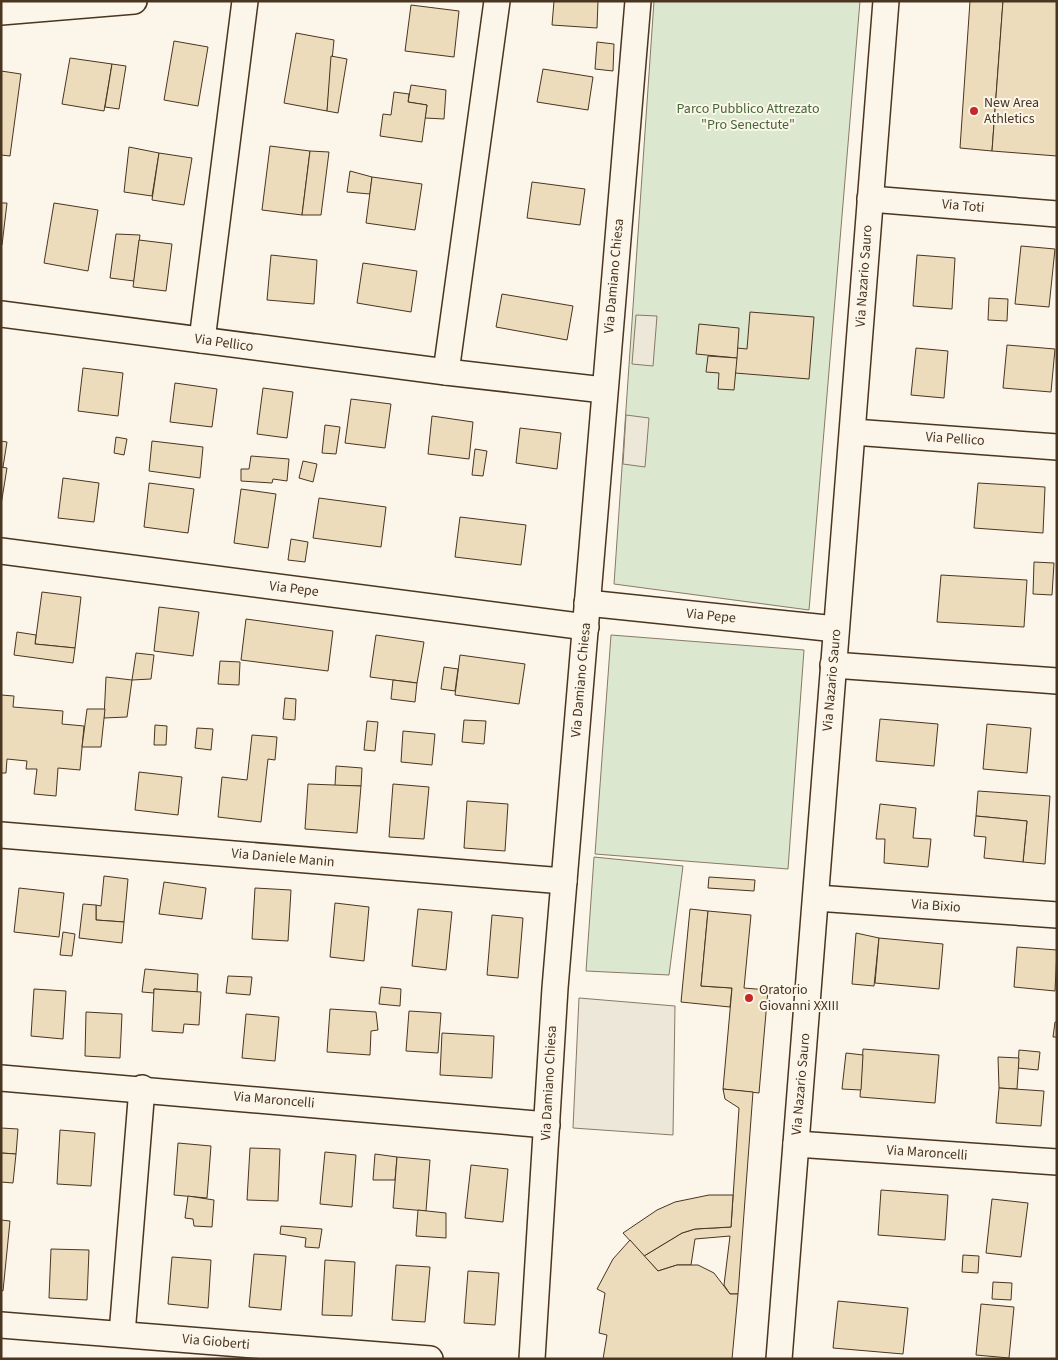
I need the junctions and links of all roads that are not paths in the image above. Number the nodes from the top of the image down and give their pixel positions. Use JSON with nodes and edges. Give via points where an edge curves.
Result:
{"nodes":[{"id":1,"x":134,"y":1,"type":"edge"},
{"id":2,"x":246,"y":1,"type":"edge"},
{"id":3,"x":497,"y":1,"type":"edge"},
{"id":4,"x":638,"y":1,"type":"edge"},
{"id":5,"x":886,"y":1,"type":"edge"},
{"id":6,"x":1,"y":12,"type":"edge"},
{"id":7,"x":870,"y":199,"type":"junction"},
{"id":8,"x":1057,"y":214,"type":"edge"},
{"id":9,"x":1,"y":314,"type":"edge"},
{"id":10,"x":202,"y":340,"type":"junction"},
{"id":11,"x":446,"y":372,"type":"junction"},
{"id":12,"x":604,"y":390,"type":"junction"},
{"id":13,"x":852,"y":432,"type":"junction"},
{"id":14,"x":1057,"y":447,"type":"edge"},
{"id":15,"x":1,"y":550,"type":"edge"},
{"id":16,"x":586,"y":603,"type":"junction"},
{"id":17,"x":586,"y":627,"type":"junction"},
{"id":18,"x":836,"y":629,"type":"junction"},
{"id":19,"x":833,"y":665,"type":"junction"},
{"id":20,"x":1057,"y":682,"type":"edge"},
{"id":21,"x":1,"y":835,"type":"edge"},
{"id":22,"x":564,"y":881,"type":"junction"},
{"id":23,"x":816,"y":898,"type":"junction"},
{"id":24,"x":1057,"y":915,"type":"edge"},
{"id":25,"x":1,"y":1078,"type":"edge"},
{"id":26,"x":142,"y":1088,"type":"junction"},
{"id":27,"x":547,"y":1125,"type":"junction"},
{"id":28,"x":796,"y":1144,"type":"junction"},
{"id":29,"x":1057,"y":1162,"type":"edge"},
{"id":30,"x":1,"y":1325,"type":"edge"},
{"id":31,"x":122,"y":1334,"type":"junction"},
{"id":32,"x":430,"y":1359,"type":"edge"},
{"id":33,"x":532,"y":1359,"type":"edge"},
{"id":34,"x":779,"y":1359,"type":"edge"}],
"edges":[{"from":1,"to":6,"type":"street"},
{"from":2,"to":10,"type":"street"},
{"from":3,"to":11,"type":"street"},
{"from":4,"to":12,"type":"street","name":"Via Damiano Chiesa"},
{"from":5,"to":7,"type":"street","name":"Via Nazario Sauro"},
{"from":7,"to":8,"type":"street","name":"Via Toti"},
{"from":7,"to":13,"type":"street","name":"Via Nazario Sauro"},
{"from":9,"to":10,"type":"street","name":"Via Pellico"},
{"from":10,"to":11,"type":"street","name":"Via Pellico"},
{"from":11,"to":12,"type":"street","name":"Via Pellico"},
{"from":12,"to":16,"type":"street","name":"Via Damiano Chiesa"},
{"from":13,"to":14,"type":"street","name":"Via Pellico"},
{"from":13,"to":18,"type":"street","name":"Via Nazario Sauro"},
{"from":15,"to":17,"type":"street","name":"Via Pepe"},
{"from":16,"to":17,"type":"street","name":"Via Damiano Chiesa"},
{"from":16,"to":18,"type":"street","name":"Via Pepe"},
{"from":17,"to":22,"type":"street","name":"Via Damiano Chiesa"},
{"from":18,"to":19,"type":"street","name":"Via Nazario Sauro"},
{"from":19,"to":20,"type":"street"},
{"from":19,"to":23,"type":"street","name":"Via Nazario Sauro"},
{"from":21,"to":22,"type":"street","name":"Via Daniele Manin"},
{"from":22,"to":27,"type":"street","name":"Via Damiano Chiesa"},
{"from":23,"to":24,"type":"street","name":"Via Bixio"},
{"from":23,"to":28,"type":"street","name":"Via Nazario Sauro"},
{"from":25,"to":26,"type":"street","name":"Via Maroncelli"},
{"from":26,"to":27,"type":"street","name":"Via Maroncelli"},
{"from":26,"to":31,"type":"street"},
{"from":27,"to":33,"type":"street","name":"Via Damiano Chiesa"},
{"from":28,"to":29,"type":"street","name":"Via Maroncelli"},
{"from":28,"to":34,"type":"street","name":"Via Nazario Sauro"},
{"from":30,"to":31,"type":"street","name":"Via Gioberti"},
{"from":31,"to":32,"type":"street","name":"Via Gioberti"}]}
